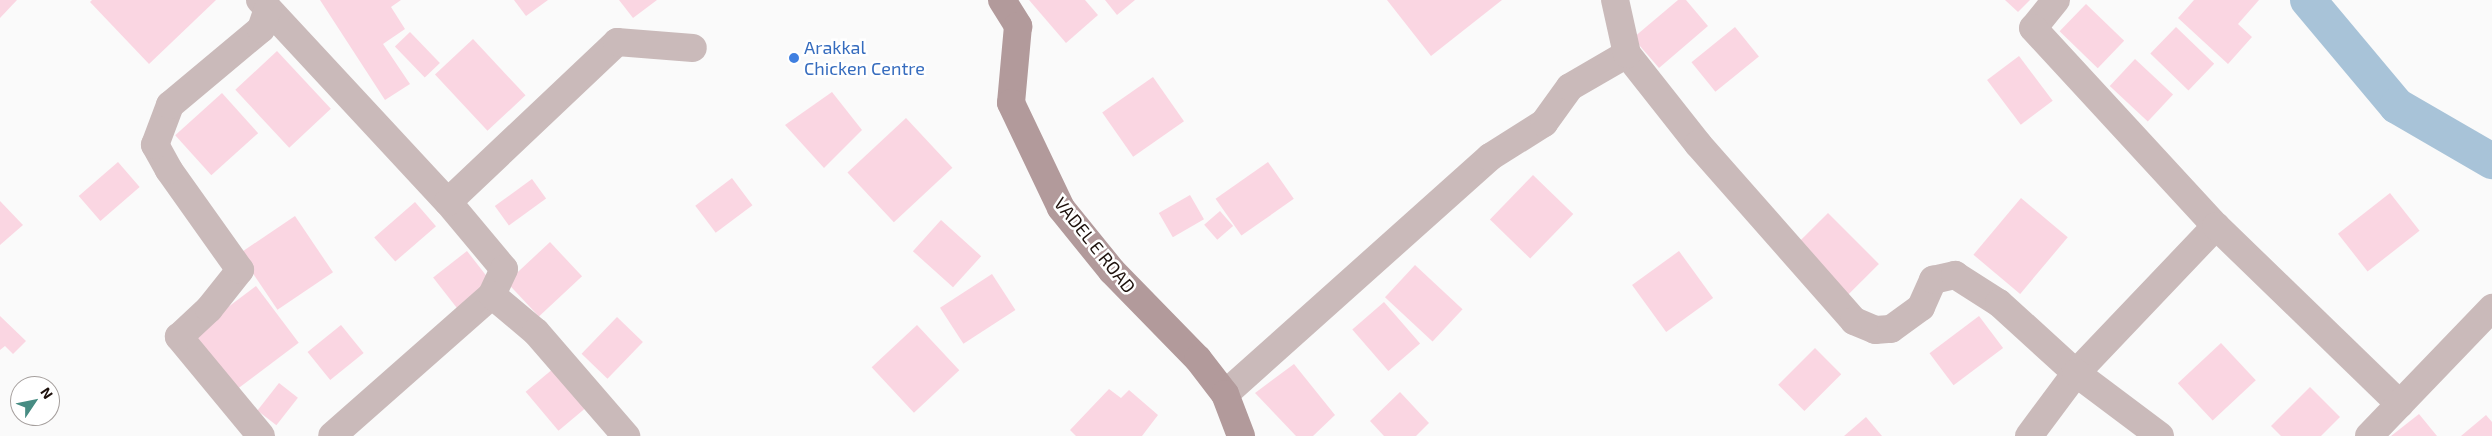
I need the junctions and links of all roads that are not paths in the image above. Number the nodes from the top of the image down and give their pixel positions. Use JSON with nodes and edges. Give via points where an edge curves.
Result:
{"nodes":[{"id":1,"x":1002,"y":0,"type":"edge"},
{"id":2,"x":1615,"y":0,"type":"edge"},
{"id":3,"x":2056,"y":0,"type":"edge"},
{"id":4,"x":264,"y":4,"type":"edge"},
{"id":5,"x":693,"y":48,"type":"dead end"},
{"id":6,"x":1627,"y":54,"type":"junction"},
{"id":7,"x":448,"y":202,"type":"junction"},
{"id":8,"x":2216,"y":226,"type":"junction"},
{"id":9,"x":492,"y":295,"type":"junction"},
{"id":10,"x":2492,"y":308,"type":"edge"},
{"id":11,"x":2076,"y":374,"type":"junction"},
{"id":12,"x":1225,"y":394,"type":"junction"},
{"id":13,"x":2400,"y":404,"type":"junction"},
{"id":14,"x":261,"y":436,"type":"edge"},
{"id":15,"x":332,"y":436,"type":"edge"},
{"id":16,"x":626,"y":436,"type":"edge"},
{"id":17,"x":1241,"y":436,"type":"edge"},
{"id":18,"x":2029,"y":436,"type":"edge"},
{"id":19,"x":2160,"y":436,"type":"edge"},
{"id":20,"x":2369,"y":436,"type":"edge"}],
"edges":[{"from":1,"to":12,"type":"street","name":"VADEL E ROAD","via":[[1018,26],[1012,103],[1060,208],[1112,271],[1198,359]]},
{"from":2,"to":6,"type":"street"},
{"from":3,"to":8,"type":"street","via":[[2033,28]]},
{"from":4,"to":7,"type":"street"},
{"from":4,"to":14,"type":"street","via":[[261,30],[170,105],[155,145],[168,170],[240,270],[209,309],[179,338]]},
{"from":5,"to":7,"type":"street","via":[[617,42]]},
{"from":6,"to":11,"type":"street","via":[[1698,144],[1854,320],[1875,330],[1891,329],[1921,307],[1933,280],[1955,275],[1999,303]]},
{"from":6,"to":12,"type":"street","via":[[1570,87],[1544,123],[1490,158]]},
{"from":7,"to":9,"type":"street","via":[[504,269]]},
{"from":8,"to":11,"type":"street"},
{"from":8,"to":13,"type":"street"},
{"from":9,"to":15,"type":"street"},
{"from":9,"to":16,"type":"street","via":[[536,332]]},
{"from":10,"to":13,"type":"street"},
{"from":11,"to":18,"type":"street"},
{"from":11,"to":19,"type":"street"},
{"from":12,"to":17,"type":"street","name":"VADEL E ROAD"},
{"from":13,"to":20,"type":"street"}]}
